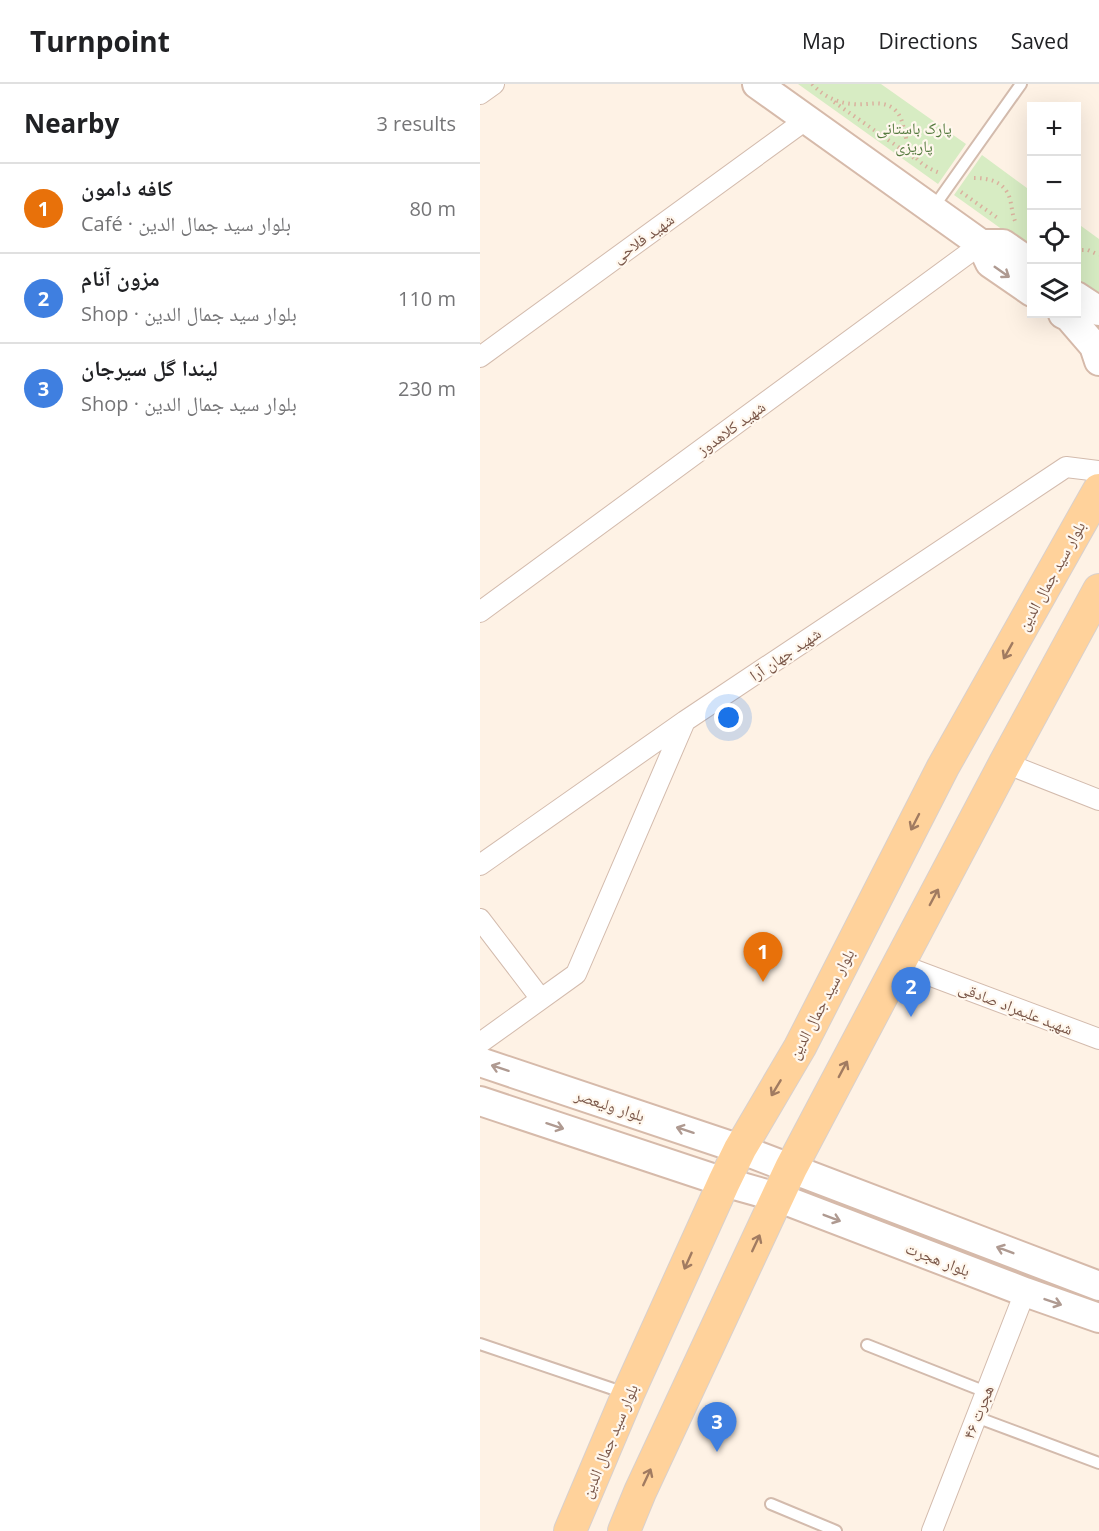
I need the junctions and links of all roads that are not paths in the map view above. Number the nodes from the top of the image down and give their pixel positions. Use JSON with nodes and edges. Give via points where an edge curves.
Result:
{"nodes":[{"id":1,"x":494,"y":84,"type":"edge"},
{"id":2,"x":757,"y":84,"type":"edge"},
{"id":3,"x":1021,"y":84,"type":"edge"},
{"id":4,"x":480,"y":94,"type":"edge"},
{"id":5,"x":807,"y":119,"type":"junction"},
{"id":6,"x":932,"y":208,"type":"junction"},
{"id":7,"x":981,"y":244,"type":"junction"},
{"id":8,"x":1027,"y":261,"type":"edge"},
{"id":9,"x":1027,"y":289,"type":"edge"},
{"id":10,"x":1081,"y":299,"type":"edge"},
{"id":11,"x":1099,"y":311,"type":"edge"},
{"id":12,"x":1070,"y":318,"type":"edge"},
{"id":13,"x":480,"y":357,"type":"edge"},
{"id":14,"x":1099,"y":361,"type":"edge"},
{"id":15,"x":1099,"y":471,"type":"edge"},
{"id":16,"x":1099,"y":490,"type":"edge"},
{"id":17,"x":1099,"y":590,"type":"edge"},
{"id":18,"x":480,"y":612,"type":"edge"},
{"id":19,"x":685,"y":721,"type":"junction"},
{"id":20,"x":1005,"y":763,"type":"junction"},
{"id":21,"x":1099,"y":800,"type":"edge"},
{"id":22,"x":480,"y":865,"type":"edge"},
{"id":23,"x":480,"y":919,"type":"edge"},
{"id":24,"x":899,"y":964,"type":"junction"},
{"id":25,"x":541,"y":999,"type":"junction"},
{"id":26,"x":1099,"y":1039,"type":"edge"},
{"id":27,"x":480,"y":1043,"type":"edge"},
{"id":28,"x":480,"y":1062,"type":"edge"},
{"id":29,"x":480,"y":1101,"type":"edge"},
{"id":30,"x":740,"y":1149,"type":"junction"},
{"id":31,"x":791,"y":1168,"type":"junction"},
{"id":32,"x":724,"y":1182,"type":"junction"},
{"id":33,"x":777,"y":1197,"type":"junction"},
{"id":34,"x":1099,"y":1286,"type":"edge"},
{"id":35,"x":1025,"y":1293,"type":"junction"},
{"id":36,"x":1099,"y":1318,"type":"edge"},
{"id":37,"x":480,"y":1344,"type":"edge"},
{"id":38,"x":867,"y":1345,"type":"dead end"},
{"id":39,"x":986,"y":1392,"type":"junction"},
{"id":40,"x":628,"y":1394,"type":"junction"},
{"id":41,"x":976,"y":1418,"type":"junction"},
{"id":42,"x":1099,"y":1463,"type":"edge"},
{"id":43,"x":771,"y":1504,"type":"dead end"},
{"id":44,"x":934,"y":1530,"type":"edge"},
{"id":45,"x":570,"y":1531,"type":"edge"},
{"id":46,"x":624,"y":1531,"type":"edge"},
{"id":47,"x":836,"y":1531,"type":"edge"}],
"edges":[{"from":1,"to":4,"type":"street"},
{"from":2,"to":5,"type":"street"},
{"from":3,"to":6,"type":"lane"},
{"from":5,"to":6,"type":"street"},
{"from":5,"to":13,"type":"street","name":"شهید فلاحی"},
{"from":6,"to":7,"type":"street"},
{"from":7,"to":8,"type":"street","via":[[1003,244]]},
{"from":7,"to":9,"type":"street","one_way":true,"via":[[990,263]]},
{"from":7,"to":18,"type":"street","name":"شهید کلاهدوز"},
{"from":10,"to":11,"type":"street"},
{"from":12,"to":14,"type":"street","via":[[1094,346]]},
{"from":15,"to":19,"type":"street","name":"شهید جهان آرا","via":[[1066,467]]},
{"from":16,"to":30,"type":"main road","name":"بلوار سید جمال الدین","one_way":true,"via":[[943,767],[800,1047]]},
{"from":17,"to":20,"type":"main road"},
{"from":19,"to":22,"type":"street","name":"شهید جهان آرا"},
{"from":19,"to":25,"type":"street","via":[[576,974]]},
{"from":20,"to":21,"type":"street"},
{"from":24,"to":20,"type":"main road","one_way":true},
{"from":23,"to":25,"type":"street"},
{"from":24,"to":26,"type":"street","name":"شهید علیمراد صادقی"},
{"from":31,"to":24,"type":"main road","one_way":true},
{"from":25,"to":27,"type":"street"},
{"from":30,"to":28,"type":"street","name":"بلوار ولیعصر","one_way":true},
{"from":29,"to":32,"type":"street","one_way":true},
{"from":30,"to":31,"type":"street","name":"بلوار ولیعصر"},
{"from":30,"to":32,"type":"main road","name":"بلوار سید جمال الدین"},
{"from":31,"to":33,"type":"main road"},
{"from":34,"to":31,"type":"street","name":"بلوار هجرت","one_way":true},
{"from":32,"to":33,"type":"street","name":"بلوار هجرت"},
{"from":32,"to":40,"type":"main road","name":"بلوار سید جمال الدین","one_way":true},
{"from":33,"to":35,"type":"street","name":"بلوار هجرت","one_way":true},
{"from":46,"to":33,"type":"main road","one_way":true},
{"from":35,"to":36,"type":"street","name":"بلوار هجرت","one_way":true},
{"from":35,"to":39,"type":"street","name":"هجرت ۴۶"},
{"from":37,"to":40,"type":"lane"},
{"from":38,"to":39,"type":"lane"},
{"from":39,"to":41,"type":"street","name":"هجرت ۴۶"},
{"from":40,"to":45,"type":"main road","name":"بلوار سید جمال الدین"},
{"from":41,"to":42,"type":"lane"},
{"from":41,"to":44,"type":"street","name":"هجرت ۴۶"},
{"from":43,"to":47,"type":"lane"}]}
